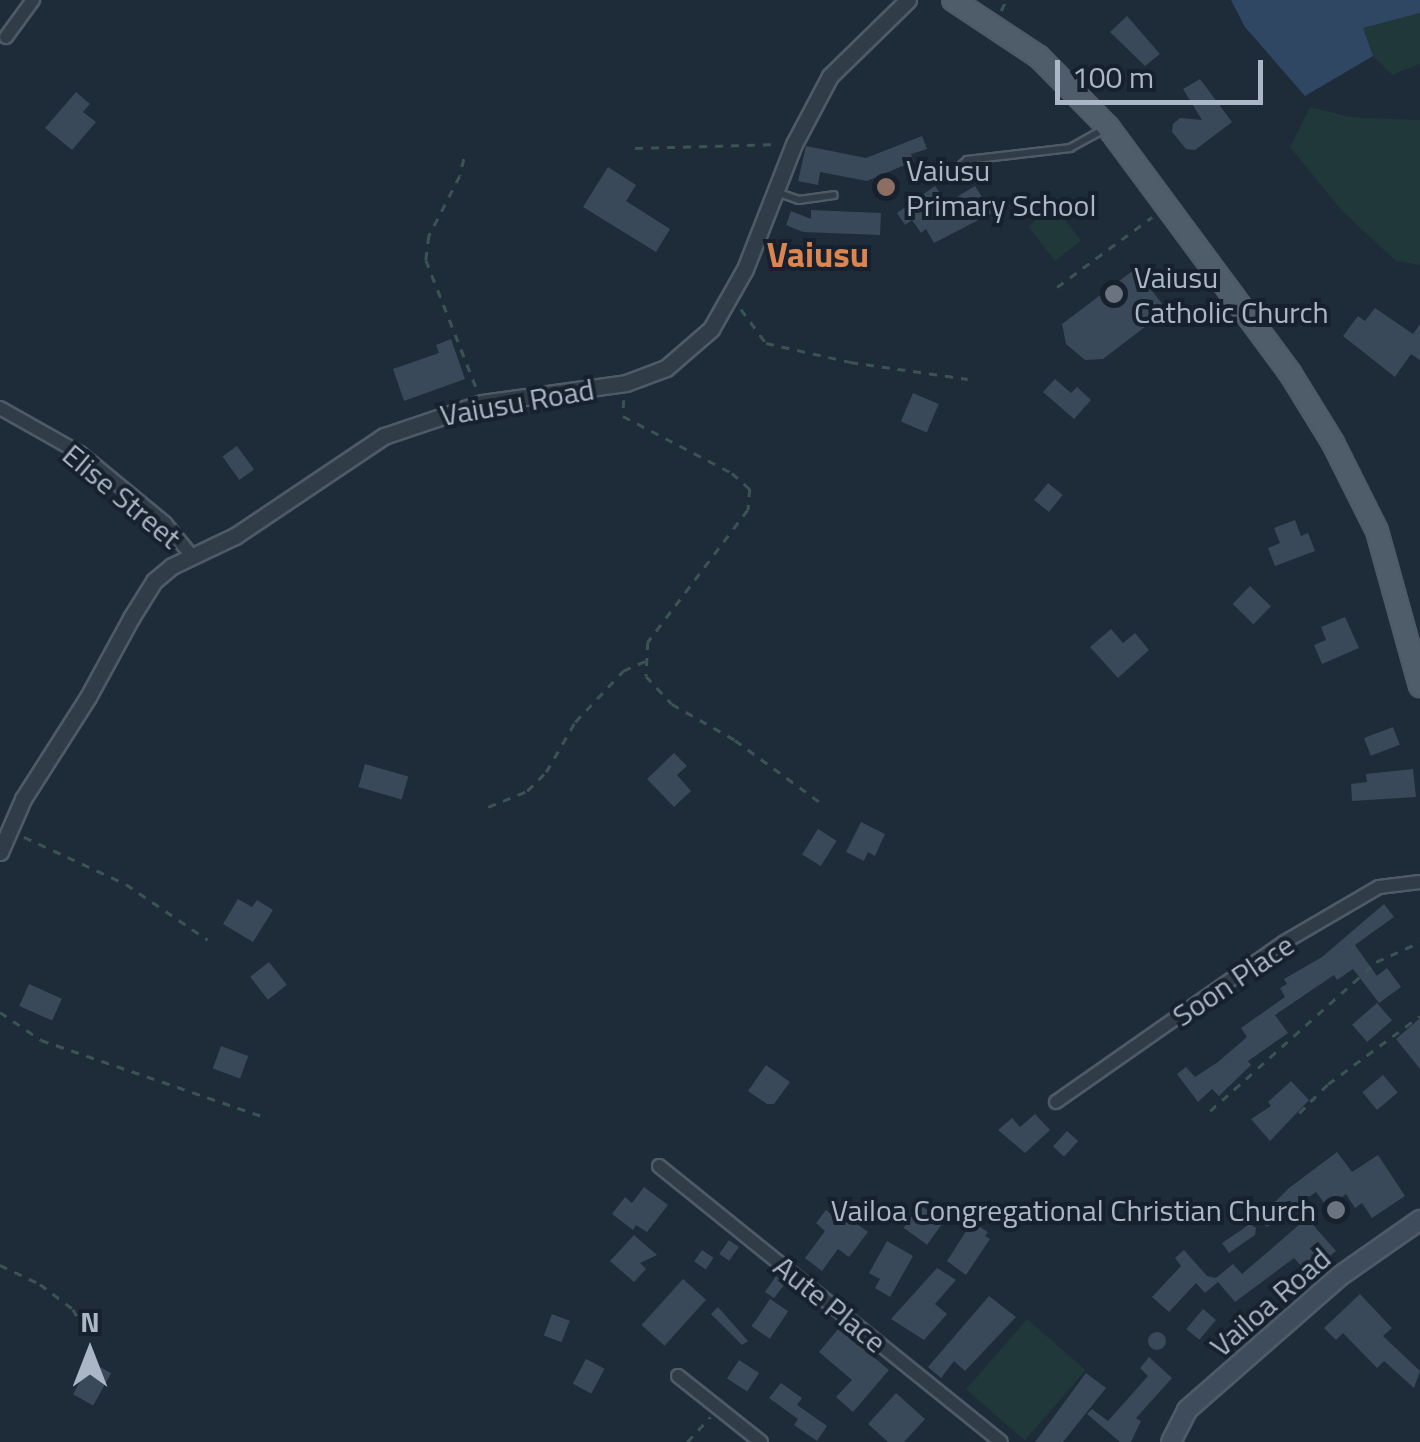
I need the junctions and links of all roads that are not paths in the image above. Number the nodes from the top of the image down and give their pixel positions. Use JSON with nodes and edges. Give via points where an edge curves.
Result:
{"nodes":[{"id":1,"x":34,"y":0,"type":"edge"},
{"id":2,"x":908,"y":0,"type":"edge"},
{"id":3,"x":954,"y":0,"type":"edge"},
{"id":4,"x":6,"y":37,"type":"dead end"},
{"id":5,"x":1108,"y":127,"type":"junction"},
{"id":6,"x":951,"y":176,"type":"dead end"},
{"id":7,"x":774,"y":192,"type":"junction"},
{"id":8,"x":834,"y":195,"type":"dead end"},
{"id":9,"x":0,"y":408,"type":"edge"},
{"id":10,"x":191,"y":555,"type":"junction"},
{"id":11,"x":1420,"y":686,"type":"edge"},
{"id":12,"x":0,"y":852,"type":"edge"},
{"id":13,"x":1420,"y":882,"type":"edge"},
{"id":14,"x":1056,"y":1102,"type":"dead end"},
{"id":15,"x":659,"y":1166,"type":"dead end"},
{"id":16,"x":1420,"y":1220,"type":"edge"},
{"id":17,"x":678,"y":1376,"type":"dead end"},
{"id":18,"x":1178,"y":1439,"type":"edge"},
{"id":19,"x":761,"y":1442,"type":"edge"},
{"id":20,"x":1001,"y":1442,"type":"edge"}],
"edges":[{"from":1,"to":4,"type":"street"},
{"from":2,"to":7,"type":"street","name":"Vaiusu Road","via":[[830,76]]},
{"from":3,"to":5,"type":"main road","via":[[1040,57]]},
{"from":5,"to":6,"type":"lane","via":[[1070,148],[967,160]]},
{"from":5,"to":11,"type":"main road","via":[[1290,373],[1333,442],[1378,532]]},
{"from":7,"to":8,"type":"lane","via":[[798,200]]},
{"from":7,"to":10,"type":"street","name":"Vaiusu Road","via":[[731,296],[710,329],[666,368],[626,383],[482,402],[384,436],[264,518]]},
{"from":9,"to":10,"type":"street","name":"Elise Street","via":[[80,453],[165,524]]},
{"from":10,"to":12,"type":"street","name":"Vaiusu Road","via":[[154,581],[23,799]]},
{"from":13,"to":14,"type":"street","name":"Soon Place","via":[[1380,887],[1283,943]]},
{"from":15,"to":20,"type":"street","name":"Aute Place"},
{"from":16,"to":18,"type":"main road","name":"Vailoa Road","via":[[1340,1276],[1187,1410]]},
{"from":17,"to":19,"type":"street"}]}
